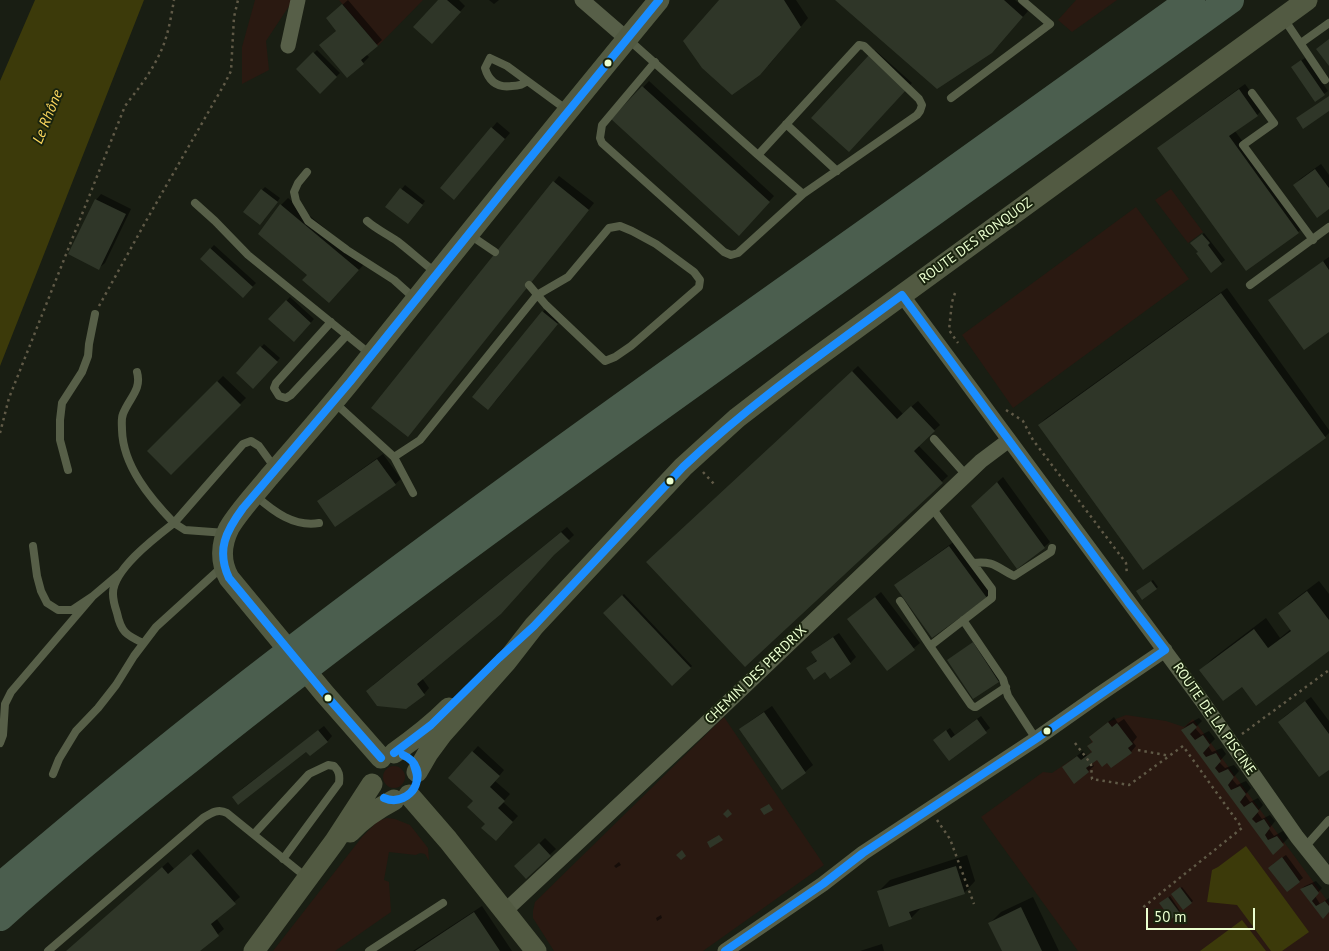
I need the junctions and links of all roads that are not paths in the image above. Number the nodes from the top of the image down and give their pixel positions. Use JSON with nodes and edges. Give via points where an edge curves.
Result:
{"nodes":[{"id":1,"x":298,"y":0,"type":"edge"},
{"id":2,"x":582,"y":0,"type":"edge"},
{"id":3,"x":659,"y":0,"type":"edge"},
{"id":4,"x":1022,"y":0,"type":"edge"},
{"id":5,"x":1191,"y":0,"type":"edge"},
{"id":6,"x":1230,"y":0,"type":"edge"},
{"id":7,"x":1306,"y":0,"type":"edge"},
{"id":8,"x":1282,"y":18,"type":"junction"},
{"id":9,"x":1329,"y":23,"type":"edge"},
{"id":10,"x":627,"y":39,"type":"junction"},
{"id":11,"x":1300,"y":43,"type":"junction"},
{"id":12,"x":288,"y":46,"type":"dead end"},
{"id":13,"x":655,"y":62,"type":"junction"},
{"id":14,"x":1325,"y":80,"type":"dead end"},
{"id":15,"x":527,"y":81,"type":"junction"},
{"id":16,"x":1252,"y":93,"type":"dead end"},
{"id":17,"x":951,"y":98,"type":"dead end"},
{"id":18,"x":568,"y":111,"type":"junction"},
{"id":19,"x":786,"y":124,"type":"junction"},
{"id":20,"x":758,"y":155,"type":"junction"},
{"id":21,"x":837,"y":171,"type":"junction"},
{"id":22,"x":307,"y":172,"type":"dead end"},
{"id":23,"x":803,"y":194,"type":"junction"},
{"id":24,"x":195,"y":203,"type":"dead end"},
{"id":25,"x":367,"y":221,"type":"dead end"},
{"id":26,"x":1328,"y":231,"type":"edge"},
{"id":27,"x":468,"y":234,"type":"junction"},
{"id":28,"x":1313,"y":240,"type":"junction"},
{"id":29,"x":496,"y":252,"type":"dead end"},
{"id":30,"x":436,"y":273,"type":"junction"},
{"id":31,"x":529,"y":285,"type":"dead end"},
{"id":32,"x":1250,"y":285,"type":"dead end"},
{"id":33,"x":537,"y":295,"type":"junction"},
{"id":34,"x":902,"y":295,"type":"junction"},
{"id":35,"x":416,"y":299,"type":"junction"},
{"id":36,"x":95,"y":314,"type":"road end"},
{"id":37,"x":330,"y":322,"type":"junction"},
{"id":38,"x":347,"y":335,"type":"junction"},
{"id":39,"x":371,"y":355,"type":"junction"},
{"id":40,"x":137,"y":372,"type":"dead end"},
{"id":41,"x":334,"y":402,"type":"junction"},
{"id":42,"x":934,"y":439,"type":"dead end"},
{"id":43,"x":1009,"y":440,"type":"junction"},
{"id":44,"x":394,"y":457,"type":"junction"},
{"id":45,"x":276,"y":469,"type":"junction"},
{"id":46,"x":68,"y":470,"type":"dead end"},
{"id":47,"x":966,"y":475,"type":"junction"},
{"id":48,"x":413,"y":493,"type":"dead end"},
{"id":49,"x":255,"y":495,"type":"junction"},
{"id":50,"x":932,"y":508,"type":"junction"},
{"id":51,"x":319,"y":522,"type":"dead end"},
{"id":52,"x":174,"y":523,"type":"junction"},
{"id":53,"x":227,"y":533,"type":"junction"},
{"id":54,"x":33,"y":546,"type":"dead end"},
{"id":55,"x":1052,"y":548,"type":"dead end"},
{"id":56,"x":973,"y":563,"type":"junction"},
{"id":57,"x":223,"y":566,"type":"junction"},
{"id":58,"x":120,"y":573,"type":"junction"},
{"id":59,"x":93,"y":596,"type":"junction"},
{"id":60,"x":900,"y":601,"type":"dead end"},
{"id":61,"x":963,"y":620,"type":"junction"},
{"id":62,"x":534,"y":626,"type":"junction"},
{"id":63,"x":143,"y":643,"type":"junction"},
{"id":64,"x":320,"y":643,"type":"junction"},
{"id":65,"x":930,"y":646,"type":"junction"},
{"id":66,"x":1165,"y":650,"type":"junction"},
{"id":67,"x":276,"y":677,"type":"junction"},
{"id":68,"x":1006,"y":687,"type":"junction"},
{"id":69,"x":11,"y":692,"type":"junction"},
{"id":70,"x":0,"y":694,"type":"edge"},
{"id":71,"x":1036,"y":739,"type":"junction"},
{"id":72,"x":0,"y":744,"type":"edge"},
{"id":73,"x":387,"y":755,"type":"junction"},
{"id":74,"x":417,"y":772,"type":"junction"},
{"id":75,"x":53,"y":774,"type":"dead end"},
{"id":76,"x":372,"y":784,"type":"junction"},
{"id":77,"x":402,"y":798,"type":"junction"},
{"id":78,"x":1329,"y":820,"type":"edge"},
{"id":79,"x":254,"y":834,"type":"junction"},
{"id":80,"x":1305,"y":847,"type":"junction"},
{"id":81,"x":283,"y":859,"type":"junction"},
{"id":82,"x":309,"y":876,"type":"junction"},
{"id":83,"x":1329,"y":877,"type":"edge"},
{"id":84,"x":0,"y":887,"type":"edge"},
{"id":85,"x":443,"y":903,"type":"dead end"},
{"id":86,"x":505,"y":911,"type":"junction"},
{"id":87,"x":0,"y":917,"type":"edge"},
{"id":88,"x":48,"y":951,"type":"edge"},
{"id":89,"x":254,"y":951,"type":"edge"},
{"id":90,"x":369,"y":951,"type":"edge"},
{"id":91,"x":536,"y":951,"type":"edge"},
{"id":92,"x":725,"y":951,"type":"edge"}],
"edges":[{"from":1,"to":12,"type":"street"},
{"from":2,"to":10,"type":"street"},
{"from":3,"to":10,"type":"street"},
{"from":4,"to":17,"type":"lane","via":[[1050,24]]},
{"from":5,"to":64,"type":"highway","via":[[475,513]]},
{"from":6,"to":64,"type":"highway","via":[[418,583]]},
{"from":7,"to":8,"type":"street","name":"ROUTE DES RONQUOZ"},
{"from":8,"to":11,"type":"lane"},
{"from":8,"to":34,"type":"street","name":"ROUTE DES RONQUOZ"},
{"from":9,"to":11,"type":"lane"},
{"from":10,"to":13,"type":"lane"},
{"from":10,"to":18,"type":"street"},
{"from":11,"to":14,"type":"lane"},
{"from":13,"to":20,"type":"lane"},
{"from":13,"to":23,"type":"lane","via":[[602,125],[600,138],[724,252],[738,253]]},
{"from":15,"to":15,"type":"lane","via":[[490,58],[485,68],[487,76],[504,88],[523,85]]},
{"from":15,"to":18,"type":"lane"},
{"from":16,"to":28,"type":"lane","via":[[1274,123],[1243,145]]},
{"from":18,"to":27,"type":"street"},
{"from":19,"to":20,"type":"lane"},
{"from":19,"to":21,"type":"lane"},
{"from":19,"to":21,"type":"lane","via":[[859,45],[864,46],[922,105],[916,115]]},
{"from":20,"to":23,"type":"lane"},
{"from":21,"to":23,"type":"lane"},
{"from":22,"to":35,"type":"lane","via":[[294,192],[308,221],[394,280]]},
{"from":24,"to":37,"type":"lane","via":[[248,254]]},
{"from":25,"to":30,"type":"lane"},
{"from":26,"to":28,"type":"lane"},
{"from":27,"to":29,"type":"lane"},
{"from":27,"to":30,"type":"street"},
{"from":28,"to":32,"type":"lane"},
{"from":30,"to":35,"type":"street"},
{"from":31,"to":33,"type":"lane"},
{"from":33,"to":33,"type":"lane","via":[[568,277],[609,228],[620,226],[656,244],[700,280],[698,287],[631,346],[605,362]]},
{"from":33,"to":44,"type":"lane","via":[[420,440]]},
{"from":34,"to":43,"type":"street","name":"ROUTE DE LA PISCINE"},
{"from":34,"to":62,"type":"street","name":"ROUTE DES RONQUOZ","via":[[737,418],[698,452]]},
{"from":35,"to":39,"type":"street"},
{"from":36,"to":46,"type":"lane","via":[[88,356],[62,403],[60,440]]},
{"from":37,"to":38,"type":"lane"},
{"from":37,"to":38,"type":"lane","via":[[276,382],[274,388],[279,396],[286,398],[291,395]]},
{"from":38,"to":39,"type":"lane"},
{"from":39,"to":41,"type":"street"},
{"from":40,"to":52,"type":"lane","via":[[137,390],[122,416],[122,437],[139,480]]},
{"from":41,"to":44,"type":"lane"},
{"from":41,"to":45,"type":"street"},
{"from":42,"to":47,"type":"lane"},
{"from":43,"to":47,"type":"street","name":"CHEMIN DES PERDRIX"},
{"from":43,"to":66,"type":"street","name":"ROUTE DE LA PISCINE"},
{"from":44,"to":48,"type":"lane"},
{"from":45,"to":49,"type":"street"},
{"from":45,"to":52,"type":"lane","via":[[259,446],[251,441],[243,444]]},
{"from":47,"to":50,"type":"street","name":"CHEMIN DES PERDRIX"},
{"from":49,"to":51,"type":"lane","via":[[285,517],[298,522]]},
{"from":49,"to":53,"type":"street"},
{"from":50,"to":56,"type":"lane"},
{"from":50,"to":86,"type":"street","name":"CHEMIN DES PERDRIX"},
{"from":52,"to":53,"type":"lane","via":[[185,530]]},
{"from":52,"to":58,"type":"lane","via":[[142,549]]},
{"from":53,"to":57,"type":"street","via":[[222,548]]},
{"from":54,"to":59,"type":"lane","via":[[37,576],[47,604],[58,610],[72,610]]},
{"from":55,"to":56,"type":"lane","via":[[1051,552],[1014,576],[995,564]]},
{"from":56,"to":61,"type":"lane","via":[[993,594]]},
{"from":57,"to":63,"type":"lane","via":[[156,627]]},
{"from":57,"to":73,"type":"street","via":[[229,578],[324,693]]},
{"from":58,"to":59,"type":"lane"},
{"from":58,"to":63,"type":"lane","via":[[113,593],[120,625],[127,636]]},
{"from":59,"to":69,"type":"lane"},
{"from":60,"to":65,"type":"lane"},
{"from":61,"to":65,"type":"lane"},
{"from":61,"to":68,"type":"lane"},
{"from":62,"to":73,"type":"street","name":"ROUTE DES RONQUOZ","via":[[431,725]]},
{"from":62,"to":74,"type":"street","name":"ROUTE DES RONQUOZ","via":[[442,734]]},
{"from":63,"to":75,"type":"lane","via":[[116,685],[76,731]]},
{"from":64,"to":67,"type":"highway"},
{"from":65,"to":68,"type":"lane","via":[[974,707]]},
{"from":66,"to":71,"type":"street"},
{"from":66,"to":80,"type":"street","name":"ROUTE DE LA PISCINE"},
{"from":67,"to":84,"type":"highway","via":[[120,786]]},
{"from":67,"to":87,"type":"highway","via":[[149,791]]},
{"from":68,"to":71,"type":"lane","via":[[1008,696]]},
{"from":69,"to":70,"type":"lane"},
{"from":69,"to":72,"type":"lane","via":[[5,704]]},
{"from":71,"to":92,"type":"street","via":[[863,853]]},
{"from":73,"to":74,"type":"street","via":[[402,754],[409,758]]},
{"from":73,"to":76,"type":"street","via":[[372,767]]},
{"from":74,"to":77,"type":"street","via":[[416,785]]},
{"from":76,"to":77,"type":"street","via":[[386,799]]},
{"from":76,"to":82,"type":"street"},
{"from":77,"to":82,"type":"street","via":[[366,817]]},
{"from":77,"to":86,"type":"street","via":[[448,840]]},
{"from":78,"to":80,"type":"lane"},
{"from":79,"to":81,"type":"lane"},
{"from":79,"to":81,"type":"lane","via":[[309,774],[328,765],[334,766],[340,777],[339,783]]},
{"from":79,"to":88,"type":"lane","via":[[222,810],[214,811]]},
{"from":80,"to":83,"type":"street","name":"ROUTE DE LA PISCINE"},
{"from":81,"to":82,"type":"lane"},
{"from":82,"to":89,"type":"street"},
{"from":85,"to":90,"type":"lane"},
{"from":86,"to":91,"type":"street"}]}
